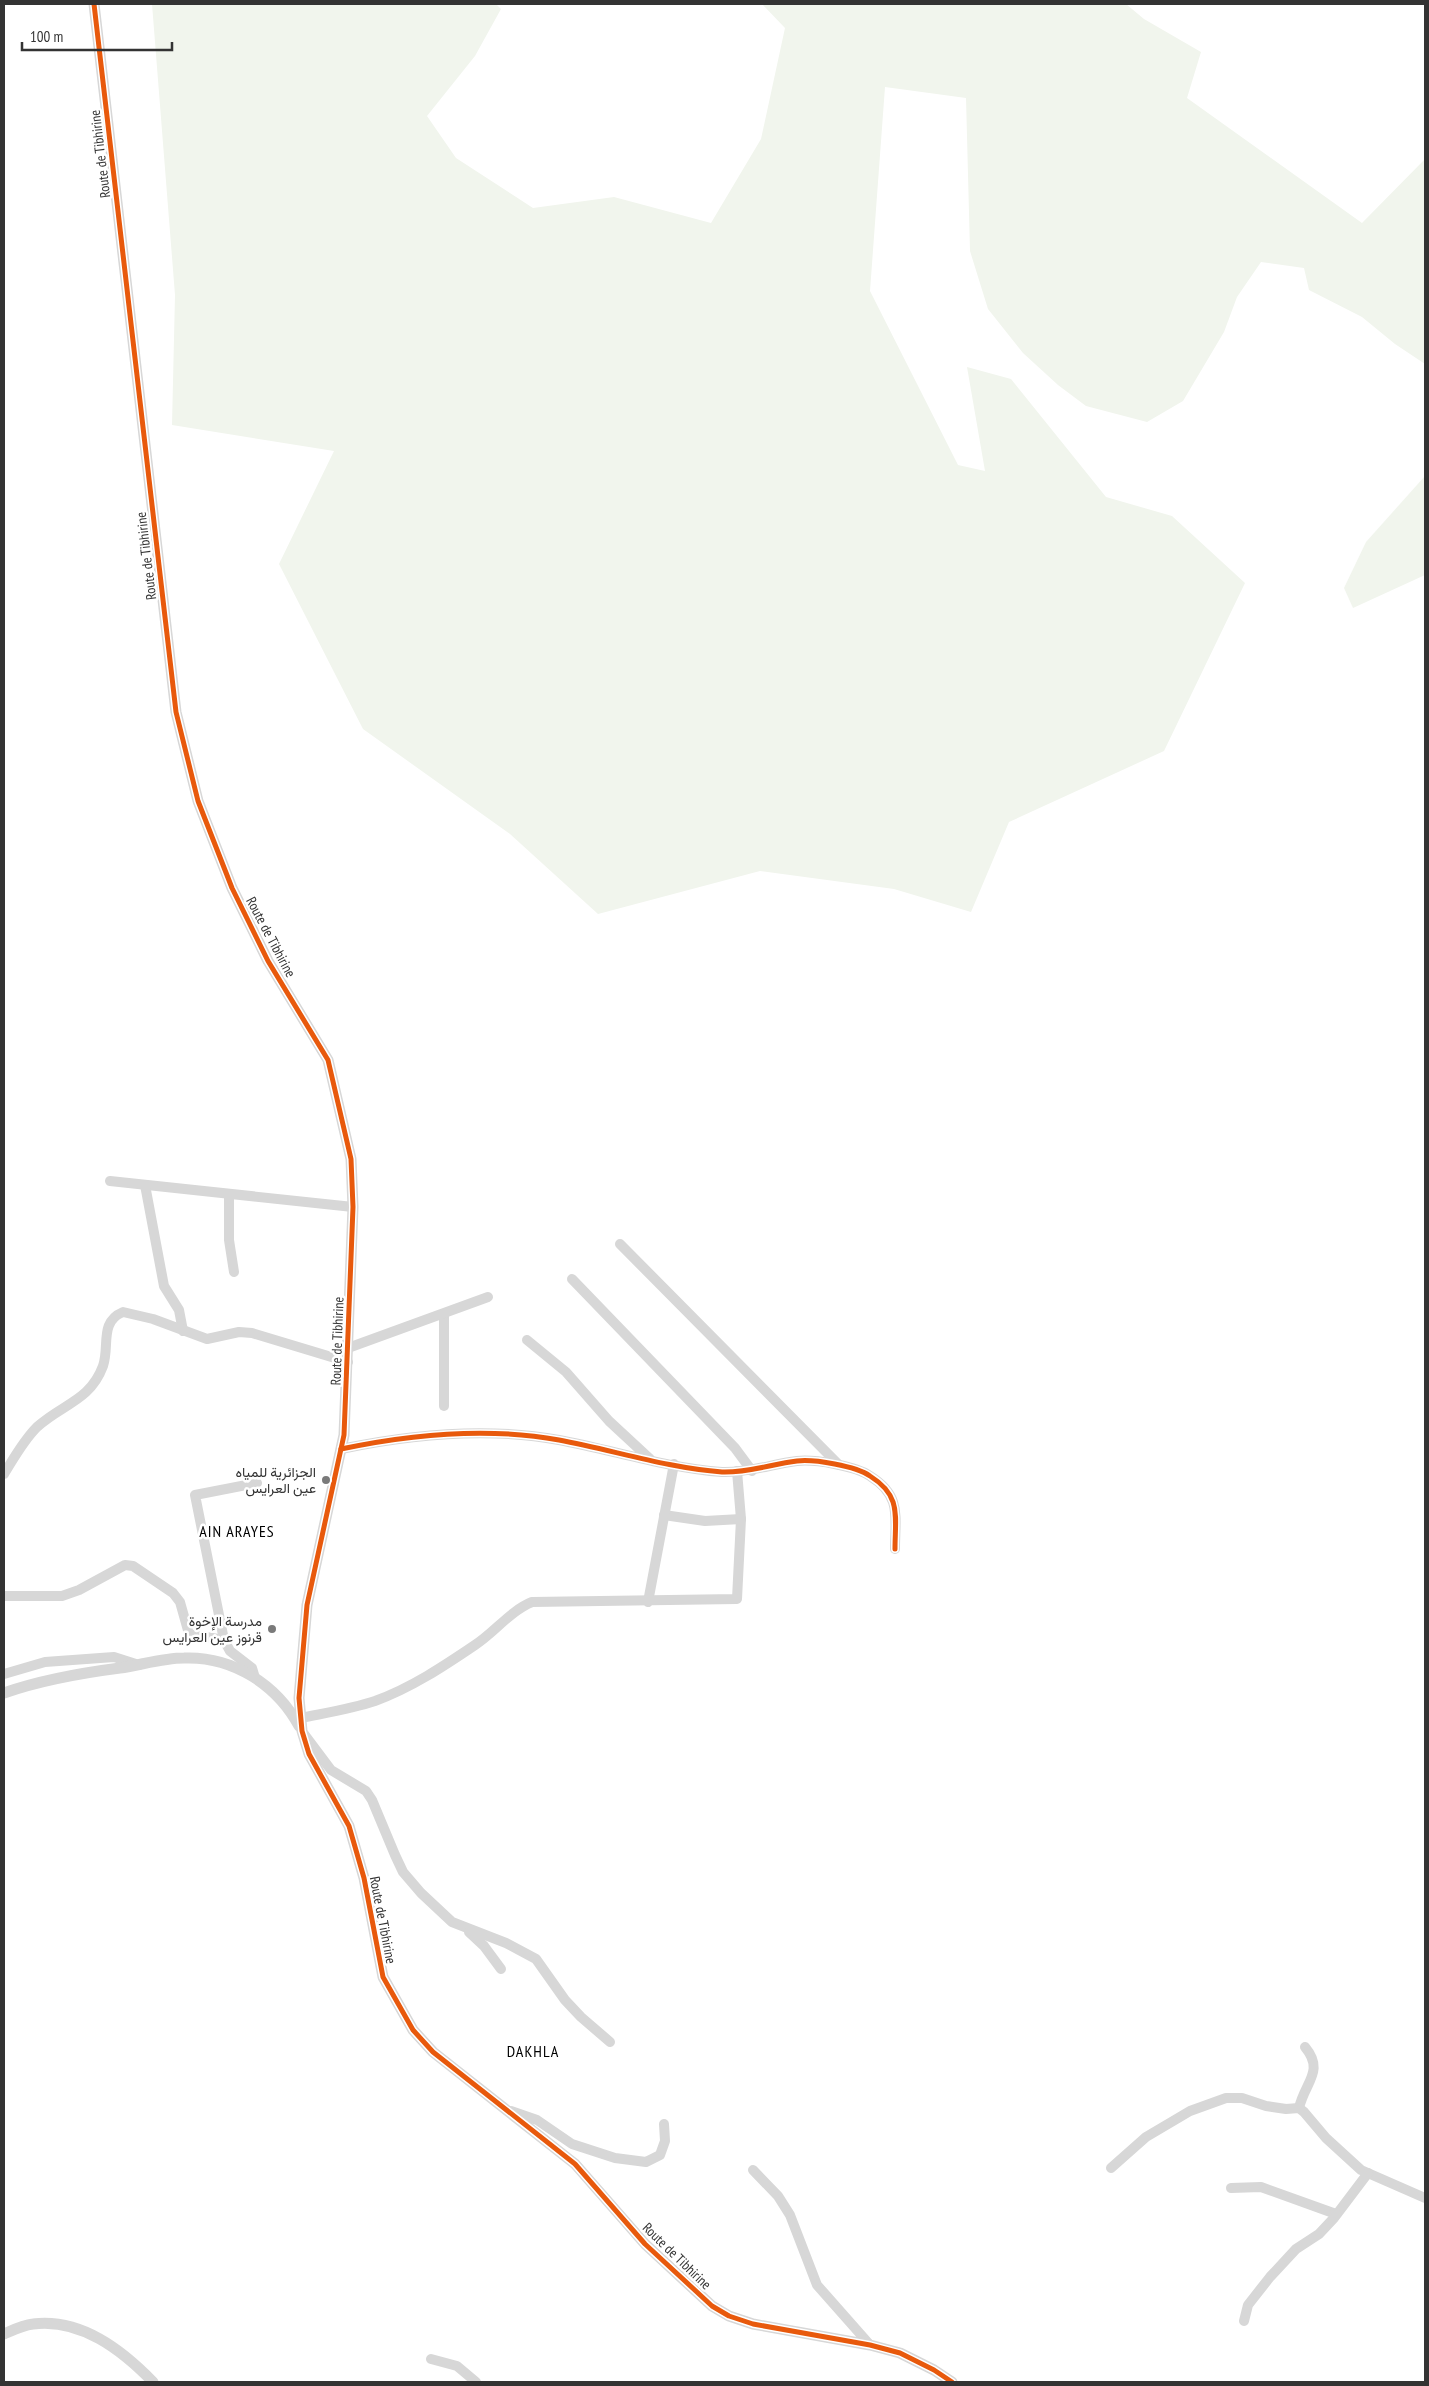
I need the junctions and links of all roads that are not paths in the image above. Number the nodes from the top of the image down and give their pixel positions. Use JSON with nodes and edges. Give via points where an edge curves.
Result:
{"nodes":[{"id":1,"x":94,"y":4,"type":"edge"},
{"id":2,"x":110,"y":1181,"type":"dead end"},
{"id":3,"x":145,"y":1185,"type":"junction"},
{"id":4,"x":230,"y":1195,"type":"junction"},
{"id":5,"x":353,"y":1207,"type":"junction"},
{"id":6,"x":620,"y":1244,"type":"dead end"},
{"id":7,"x":234,"y":1272,"type":"dead end"},
{"id":8,"x":572,"y":1279,"type":"dead end"},
{"id":9,"x":488,"y":1297,"type":"dead end"},
{"id":10,"x":444,"y":1314,"type":"junction"},
{"id":11,"x":183,"y":1331,"type":"junction"},
{"id":12,"x":527,"y":1340,"type":"dead end"},
{"id":13,"x":348,"y":1348,"type":"junction"},
{"id":14,"x":348,"y":1362,"type":"junction"},
{"id":15,"x":444,"y":1406,"type":"dead end"},
{"id":16,"x":341,"y":1449,"type":"junction"},
{"id":17,"x":650,"y":1459,"type":"junction"},
{"id":18,"x":674,"y":1464,"type":"junction"},
{"id":19,"x":840,"y":1465,"type":"junction"},
{"id":20,"x":737,"y":1471,"type":"junction"},
{"id":21,"x":752,"y":1471,"type":"junction"},
{"id":22,"x":4,"y":1474,"type":"edge"},
{"id":23,"x":257,"y":1483,"type":"dead end"},
{"id":24,"x":664,"y":1516,"type":"junction"},
{"id":25,"x":741,"y":1520,"type":"junction"},
{"id":26,"x":895,"y":1548,"type":"dead end"},
{"id":27,"x":4,"y":1596,"type":"edge"},
{"id":28,"x":648,"y":1602,"type":"junction"},
{"id":29,"x":224,"y":1640,"type":"junction"},
{"id":30,"x":139,"y":1665,"type":"junction"},
{"id":31,"x":4,"y":1674,"type":"edge"},
{"id":32,"x":255,"y":1678,"type":"junction"},
{"id":33,"x":4,"y":1693,"type":"edge"},
{"id":34,"x":300,"y":1718,"type":"junction"},
{"id":35,"x":302,"y":1731,"type":"junction"},
{"id":36,"x":466,"y":1929,"type":"junction"},
{"id":37,"x":501,"y":1969,"type":"dead end"},
{"id":38,"x":610,"y":2042,"type":"dead end"},
{"id":39,"x":1305,"y":2046,"type":"dead end"},
{"id":40,"x":1299,"y":2108,"type":"junction"},
{"id":41,"x":507,"y":2110,"type":"junction"},
{"id":42,"x":664,"y":2124,"type":"dead end"},
{"id":43,"x":1111,"y":2168,"type":"dead end"},
{"id":44,"x":753,"y":2170,"type":"dead end"},
{"id":45,"x":1368,"y":2173,"type":"junction"},
{"id":46,"x":1232,"y":2188,"type":"dead end"},
{"id":47,"x":1424,"y":2195,"type":"edge"},
{"id":48,"x":1336,"y":2214,"type":"junction"},
{"id":49,"x":1244,"y":2321,"type":"dead end"},
{"id":50,"x":4,"y":2334,"type":"edge"},
{"id":51,"x":870,"y":2345,"type":"junction"},
{"id":52,"x":431,"y":2359,"type":"dead end"},
{"id":53,"x":153,"y":2382,"type":"edge"},
{"id":54,"x":476,"y":2382,"type":"edge"},
{"id":55,"x":952,"y":2382,"type":"edge"}],
"edges":[{"from":1,"to":5,"type":"street","name":"Route de Tibhirine","via":[[176,712],[198,800],[232,888],[268,961],[328,1060],[351,1158]]},
{"from":2,"to":3,"type":"street"},
{"from":3,"to":4,"type":"street"},
{"from":3,"to":11,"type":"street","via":[[164,1286],[179,1310]]},
{"from":4,"to":5,"type":"street"},
{"from":4,"to":7,"type":"street"},
{"from":5,"to":13,"type":"street","name":"Route de Tibhirine"},
{"from":6,"to":19,"type":"street"},
{"from":8,"to":21,"type":"street","via":[[735,1448]]},
{"from":9,"to":10,"type":"street"},
{"from":10,"to":13,"type":"street"},
{"from":10,"to":15,"type":"street"},
{"from":11,"to":14,"type":"street","via":[[207,1339],[239,1332],[252,1333]]},
{"from":11,"to":22,"type":"street","via":[[138,1315],[123,1312],[115,1315],[106,1333],[104,1364],[84,1396],[51,1415],[36,1429]]},
{"from":12,"to":17,"type":"street","via":[[566,1372],[609,1421]]},
{"from":13,"to":14,"type":"street","name":"Route de Tibhirine"},
{"from":14,"to":16,"type":"street","name":"Route de Tibhirine"},
{"from":16,"to":17,"type":"street","via":[[386,1440],[451,1434],[503,1434],[557,1440]]},
{"from":16,"to":34,"type":"street","name":"Route de Tibhirine","via":[[307,1605],[302,1642]]},
{"from":17,"to":18,"type":"street"},
{"from":18,"to":20,"type":"street","via":[[722,1472]]},
{"from":18,"to":24,"type":"street"},
{"from":19,"to":21,"type":"street","via":[[799,1461]]},
{"from":19,"to":26,"type":"street","via":[[869,1475],[895,1501]]},
{"from":20,"to":21,"type":"street"},
{"from":20,"to":25,"type":"street"},
{"from":23,"to":29,"type":"street","via":[[195,1495]]},
{"from":24,"to":25,"type":"street","via":[[705,1521]]},
{"from":24,"to":28,"type":"street"},
{"from":25,"to":28,"type":"street","via":[[737,1599]]},
{"from":27,"to":29,"type":"street","via":[[62,1596],[125,1565],[133,1566],[174,1593],[180,1602],[189,1634]]},
{"from":28,"to":34,"type":"street","via":[[532,1602],[476,1644],[400,1690],[375,1701]]},
{"from":29,"to":32,"type":"street","via":[[230,1651],[252,1668]]},
{"from":30,"to":31,"type":"street","via":[[114,1657],[45,1662]]},
{"from":30,"to":32,"type":"street","via":[[183,1658],[204,1659],[225,1664]]},
{"from":30,"to":33,"type":"street","via":[[86,1672]]},
{"from":32,"to":35,"type":"street","via":[[275,1692]]},
{"from":34,"to":35,"type":"street","name":"Route de Tibhirine"},
{"from":35,"to":36,"type":"street","via":[[331,1770],[366,1791],[403,1872],[452,1922]]},
{"from":35,"to":41,"type":"street","name":"Route de Tibhirine","via":[[309,1754],[349,1826],[364,1878],[383,1977],[397,2004],[413,2030],[433,2052]]},
{"from":36,"to":37,"type":"street"},
{"from":36,"to":38,"type":"street","via":[[506,1943],[536,1959],[565,2000]]},
{"from":39,"to":40,"type":"street","via":[[1313,2056],[1315,2068],[1302,2093]]},
{"from":40,"to":43,"type":"street","via":[[1286,2109],[1242,2098],[1226,2098],[1190,2111],[1146,2137]]},
{"from":40,"to":45,"type":"street","via":[[1346,2159]]},
{"from":41,"to":42,"type":"street","via":[[537,2120],[572,2144],[615,2158],[646,2162],[660,2155],[665,2141]]},
{"from":41,"to":51,"type":"street","name":"Route de Tibhirine","via":[[576,2164],[645,2244],[712,2306],[754,2324]]},
{"from":44,"to":51,"type":"street","via":[[778,2196],[790,2215],[817,2285]]},
{"from":45,"to":47,"type":"street"},
{"from":45,"to":48,"type":"street"},
{"from":46,"to":48,"type":"street","via":[[1261,2187]]},
{"from":48,"to":49,"type":"street","via":[[1319,2234],[1296,2249],[1270,2278],[1248,2305]]},
{"from":50,"to":53,"type":"street","via":[[31,2324],[53,2323],[79,2329],[119,2350]]},
{"from":51,"to":55,"type":"street","name":"Route de Tibhirine","via":[[900,2353]]},
{"from":52,"to":54,"type":"street","via":[[457,2366]]}]}
